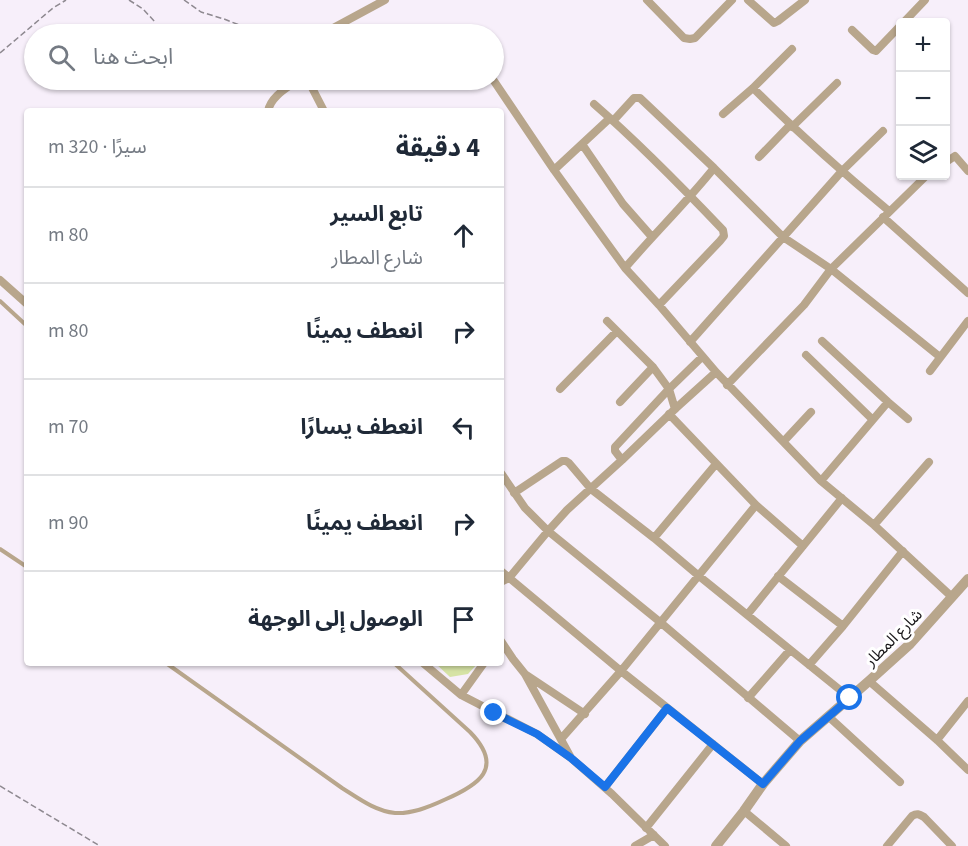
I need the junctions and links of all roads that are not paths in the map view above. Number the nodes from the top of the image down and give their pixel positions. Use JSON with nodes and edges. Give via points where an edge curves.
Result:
{"nodes":[{"id":1,"x":385,"y":0,"type":"edge"},
{"id":2,"x":647,"y":0,"type":"edge"},
{"id":3,"x":732,"y":0,"type":"edge"},
{"id":4,"x":748,"y":0,"type":"edge"},
{"id":5,"x":805,"y":0,"type":"edge"},
{"id":6,"x":925,"y":0,"type":"edge"},
{"id":7,"x":908,"y":18,"type":"edge"},
{"id":8,"x":341,"y":24,"type":"edge"},
{"id":9,"x":852,"y":30,"type":"dead end"},
{"id":10,"x":896,"y":30,"type":"edge"},
{"id":11,"x":792,"y":49,"type":"dead end"},
{"id":12,"x":837,"y":83,"type":"dead end"},
{"id":13,"x":753,"y":88,"type":"junction"},
{"id":14,"x":284,"y":90,"type":"edge"},
{"id":15,"x":313,"y":90,"type":"edge"},
{"id":16,"x":500,"y":90,"type":"edge"},
{"id":17,"x":594,"y":104,"type":"dead end"},
{"id":18,"x":269,"y":108,"type":"edge"},
{"id":19,"x":322,"y":108,"type":"edge"},
{"id":20,"x":723,"y":114,"type":"dead end"},
{"id":21,"x":612,"y":120,"type":"junction"},
{"id":22,"x":791,"y":126,"type":"junction"},
{"id":23,"x":883,"y":131,"type":"dead end"},
{"id":24,"x":582,"y":144,"type":"junction"},
{"id":25,"x":759,"y":158,"type":"dead end"},
{"id":26,"x":950,"y":159,"type":"edge"},
{"id":27,"x":714,"y":168,"type":"junction"},
{"id":28,"x":554,"y":170,"type":"junction"},
{"id":29,"x":842,"y":171,"type":"junction"},
{"id":30,"x":968,"y":171,"type":"edge"},
{"id":31,"x":922,"y":180,"type":"edge"},
{"id":32,"x":691,"y":196,"type":"junction"},
{"id":33,"x":886,"y":214,"type":"junction"},
{"id":34,"x":652,"y":237,"type":"junction"},
{"id":35,"x":783,"y":237,"type":"junction"},
{"id":36,"x":625,"y":268,"type":"junction"},
{"id":37,"x":831,"y":269,"type":"junction"},
{"id":38,"x":0,"y":280,"type":"edge"},
{"id":39,"x":968,"y":293,"type":"edge"},
{"id":40,"x":0,"y":301,"type":"edge"},
{"id":41,"x":24,"y":301,"type":"edge"},
{"id":42,"x":659,"y":305,"type":"junction"},
{"id":43,"x":607,"y":321,"type":"dead end"},
{"id":44,"x":968,"y":321,"type":"edge"},
{"id":45,"x":24,"y":323,"type":"edge"},
{"id":46,"x":616,"y":331,"type":"junction"},
{"id":47,"x":822,"y":341,"type":"dead end"},
{"id":48,"x":690,"y":342,"type":"junction"},
{"id":49,"x":806,"y":355,"type":"dead end"},
{"id":50,"x":702,"y":357,"type":"junction"},
{"id":51,"x":940,"y":357,"type":"junction"},
{"id":52,"x":653,"y":367,"type":"junction"},
{"id":53,"x":930,"y":371,"type":"dead end"},
{"id":54,"x":716,"y":372,"type":"junction"},
{"id":55,"x":727,"y":385,"type":"junction"},
{"id":56,"x":560,"y":389,"type":"dead end"},
{"id":57,"x":669,"y":389,"type":"junction"},
{"id":58,"x":620,"y":402,"type":"dead end"},
{"id":59,"x":888,"y":402,"type":"junction"},
{"id":60,"x":672,"y":411,"type":"junction"},
{"id":61,"x":811,"y":412,"type":"dead end"},
{"id":62,"x":872,"y":419,"type":"junction"},
{"id":63,"x":908,"y":419,"type":"dead end"},
{"id":64,"x":783,"y":441,"type":"junction"},
{"id":65,"x":622,"y":460,"type":"junction"},
{"id":66,"x":929,"y":462,"type":"dead end"},
{"id":67,"x":716,"y":464,"type":"junction"},
{"id":68,"x":504,"y":478,"type":"edge"},
{"id":69,"x":821,"y":481,"type":"junction"},
{"id":70,"x":591,"y":489,"type":"junction"},
{"id":71,"x":514,"y":493,"type":"junction"},
{"id":72,"x":842,"y":498,"type":"junction"},
{"id":73,"x":756,"y":505,"type":"junction"},
{"id":74,"x":874,"y":525,"type":"junction"},
{"id":75,"x":548,"y":531,"type":"junction"},
{"id":76,"x":654,"y":538,"type":"junction"},
{"id":77,"x":803,"y":546,"type":"junction"},
{"id":78,"x":0,"y":549,"type":"edge"},
{"id":79,"x":903,"y":551,"type":"junction"},
{"id":80,"x":24,"y":565,"type":"edge"},
{"id":81,"x":699,"y":576,"type":"junction"},
{"id":82,"x":778,"y":576,"type":"junction"},
{"id":83,"x":968,"y":579,"type":"edge"},
{"id":84,"x":505,"y":580,"type":"edge"},
{"id":85,"x":952,"y":597,"type":"junction"},
{"id":86,"x":747,"y":615,"type":"junction"},
{"id":87,"x":660,"y":622,"type":"junction"},
{"id":88,"x":843,"y":626,"type":"junction"},
{"id":89,"x":504,"y":646,"type":"edge"},
{"id":90,"x":790,"y":650,"type":"junction"},
{"id":91,"x":809,"y":665,"type":"junction"},
{"id":92,"x":170,"y":666,"type":"edge"},
{"id":93,"x":397,"y":666,"type":"edge"},
{"id":94,"x":427,"y":666,"type":"edge"},
{"id":95,"x":482,"y":666,"type":"edge"},
{"id":96,"x":621,"y":671,"type":"junction"},
{"id":97,"x":525,"y":674,"type":"junction"},
{"id":98,"x":869,"y":681,"type":"junction"},
{"id":99,"x":461,"y":695,"type":"junction"},
{"id":100,"x":748,"y":698,"type":"junction"},
{"id":101,"x":850,"y":698,"type":"junction"},
{"id":102,"x":968,"y":701,"type":"edge"},
{"id":103,"x":667,"y":708,"type":"junction"},
{"id":104,"x":585,"y":714,"type":"junction"},
{"id":105,"x":829,"y":717,"type":"junction"},
{"id":106,"x":561,"y":739,"type":"junction"},
{"id":107,"x":938,"y":740,"type":"junction"},
{"id":108,"x":800,"y":741,"type":"junction"},
{"id":109,"x":713,"y":744,"type":"junction"},
{"id":110,"x":571,"y":758,"type":"junction"},
{"id":111,"x":968,"y":770,"type":"edge"},
{"id":112,"x":900,"y":782,"type":"dead end"},
{"id":113,"x":763,"y":784,"type":"junction"},
{"id":114,"x":605,"y":787,"type":"junction"},
{"id":115,"x":744,"y":811,"type":"junction"},
{"id":116,"x":646,"y":828,"type":"junction"},
{"id":117,"x":654,"y":835,"type":"junction"},
{"id":118,"x":635,"y":846,"type":"edge"},
{"id":119,"x":665,"y":846,"type":"edge"},
{"id":120,"x":716,"y":846,"type":"edge"},
{"id":121,"x":786,"y":846,"type":"edge"},
{"id":122,"x":887,"y":846,"type":"edge"},
{"id":123,"x":952,"y":846,"type":"edge"}],
"edges":[{"from":1,"to":8,"type":"street"},
{"from":2,"to":3,"type":"street","via":[[684,38],[690,39]]},
{"from":4,"to":5,"type":"street","via":[[774,23]]},
{"from":6,"to":7,"type":"street"},
{"from":9,"to":10,"type":"street","via":[[876,51]]},
{"from":11,"to":13,"type":"street"},
{"from":12,"to":22,"type":"street"},
{"from":13,"to":20,"type":"street"},
{"from":13,"to":22,"type":"street"},
{"from":14,"to":18,"type":"street"},
{"from":15,"to":19,"type":"street"},
{"from":16,"to":28,"type":"street"},
{"from":17,"to":21,"type":"street"},
{"from":21,"to":24,"type":"street"},
{"from":21,"to":27,"type":"street","via":[[634,98],[640,98]]},
{"from":21,"to":32,"type":"street"},
{"from":22,"to":25,"type":"street"},
{"from":22,"to":29,"type":"street"},
{"from":23,"to":29,"type":"street"},
{"from":24,"to":28,"type":"street"},
{"from":24,"to":34,"type":"street","via":[[623,204]]},
{"from":26,"to":30,"type":"street","via":[[955,156]]},
{"from":27,"to":32,"type":"street"},
{"from":27,"to":35,"type":"street"},
{"from":28,"to":36,"type":"street"},
{"from":29,"to":33,"type":"street"},
{"from":29,"to":35,"type":"street"},
{"from":31,"to":33,"type":"street"},
{"from":32,"to":34,"type":"street"},
{"from":32,"to":42,"type":"street","via":[[723,230],[724,236]]},
{"from":33,"to":37,"type":"street"},
{"from":33,"to":39,"type":"street"},
{"from":34,"to":36,"type":"street"},
{"from":35,"to":37,"type":"street"},
{"from":35,"to":48,"type":"street"},
{"from":36,"to":42,"type":"street"},
{"from":37,"to":51,"type":"street"},
{"from":37,"to":55,"type":"street","via":[[804,305]]},
{"from":38,"to":41,"type":"street"},
{"from":40,"to":45,"type":"lane"},
{"from":42,"to":48,"type":"street"},
{"from":43,"to":46,"type":"street"},
{"from":44,"to":51,"type":"street"},
{"from":46,"to":52,"type":"street"},
{"from":46,"to":56,"type":"street"},
{"from":47,"to":59,"type":"street"},
{"from":48,"to":50,"type":"street"},
{"from":49,"to":62,"type":"street"},
{"from":50,"to":54,"type":"street"},
{"from":50,"to":57,"type":"street"},
{"from":51,"to":53,"type":"street"},
{"from":52,"to":57,"type":"street"},
{"from":52,"to":58,"type":"street"},
{"from":54,"to":55,"type":"street"},
{"from":54,"to":60,"type":"street"},
{"from":55,"to":64,"type":"street"},
{"from":57,"to":60,"type":"street"},
{"from":57,"to":65,"type":"street","via":[[615,447]]},
{"from":59,"to":62,"type":"street"},
{"from":59,"to":63,"type":"street"},
{"from":60,"to":65,"type":"street"},
{"from":60,"to":67,"type":"street"},
{"from":61,"to":64,"type":"street"},
{"from":62,"to":69,"type":"street"},
{"from":64,"to":69,"type":"street"},
{"from":65,"to":70,"type":"street"},
{"from":66,"to":74,"type":"street"},
{"from":67,"to":73,"type":"street"},
{"from":67,"to":76,"type":"street"},
{"from":68,"to":71,"type":"street"},
{"from":69,"to":72,"type":"street"},
{"from":70,"to":71,"type":"street","via":[[569,463],[562,461]]},
{"from":70,"to":75,"type":"street"},
{"from":70,"to":76,"type":"street"},
{"from":71,"to":75,"type":"street"},
{"from":72,"to":74,"type":"street"},
{"from":72,"to":77,"type":"street"},
{"from":73,"to":77,"type":"street"},
{"from":73,"to":81,"type":"street"},
{"from":74,"to":79,"type":"street"},
{"from":75,"to":84,"type":"street"},
{"from":75,"to":87,"type":"street"},
{"from":76,"to":81,"type":"street"},
{"from":77,"to":82,"type":"street"},
{"from":78,"to":80,"type":"lane"},
{"from":79,"to":85,"type":"street"},
{"from":79,"to":88,"type":"street"},
{"from":81,"to":86,"type":"street"},
{"from":81,"to":87,"type":"street"},
{"from":82,"to":86,"type":"street"},
{"from":82,"to":88,"type":"street"},
{"from":83,"to":85,"type":"street","name":"شارع المطار"},
{"from":84,"to":96,"type":"street"},
{"from":85,"to":98,"type":"street","name":"شارع المطار","via":[[910,644]]},
{"from":86,"to":90,"type":"street"},
{"from":87,"to":96,"type":"street"},
{"from":87,"to":100,"type":"street"},
{"from":88,"to":91,"type":"street"},
{"from":89,"to":97,"type":"street"},
{"from":90,"to":91,"type":"street"},
{"from":90,"to":100,"type":"street"},
{"from":91,"to":101,"type":"street"},
{"from":92,"to":93,"type":"lane","via":[[342,788],[369,804],[396,813],[423,809],[470,788],[486,768],[481,743]]},
{"from":94,"to":99,"type":"street"},
{"from":95,"to":99,"type":"street"},
{"from":96,"to":103,"type":"street"},
{"from":96,"to":104,"type":"street"},
{"from":97,"to":104,"type":"street"},
{"from":97,"to":106,"type":"street"},
{"from":98,"to":101,"type":"street","name":"شارع المطار"},
{"from":98,"to":107,"type":"street"},
{"from":99,"to":110,"type":"street","via":[[537,734]]},
{"from":100,"to":108,"type":"street"},
{"from":101,"to":105,"type":"street","name":"شارع المطار"},
{"from":102,"to":107,"type":"street"},
{"from":103,"to":109,"type":"street"},
{"from":103,"to":114,"type":"street"},
{"from":104,"to":106,"type":"street"},
{"from":105,"to":108,"type":"street","name":"شارع المطار"},
{"from":105,"to":112,"type":"street"},
{"from":106,"to":110,"type":"street"},
{"from":107,"to":111,"type":"street"},
{"from":108,"to":113,"type":"street","name":"شارع المطار"},
{"from":109,"to":113,"type":"street"},
{"from":109,"to":116,"type":"street"},
{"from":110,"to":114,"type":"street"},
{"from":113,"to":115,"type":"street","name":"شارع المطار"},
{"from":114,"to":116,"type":"street"},
{"from":115,"to":120,"type":"street","name":"شارع المطار"},
{"from":115,"to":121,"type":"street"},
{"from":116,"to":117,"type":"street"},
{"from":117,"to":118,"type":"street"},
{"from":117,"to":119,"type":"street"},
{"from":122,"to":123,"type":"street","via":[[915,814],[924,817]]}]}
